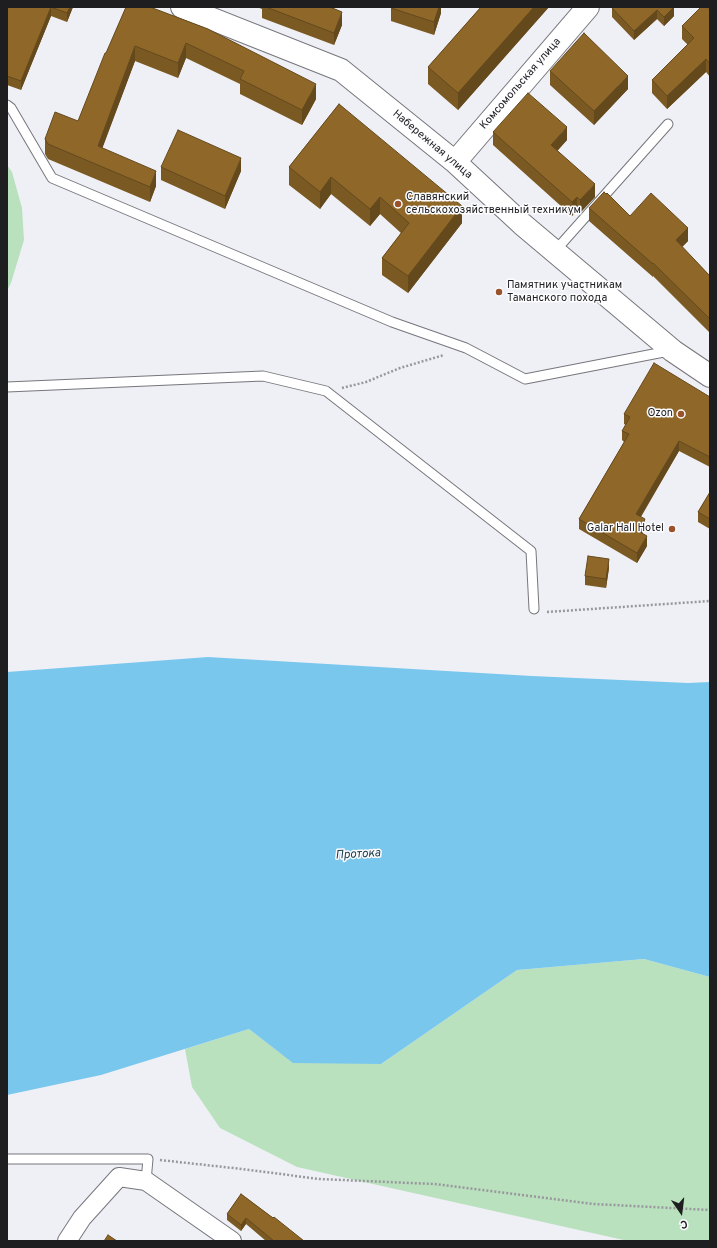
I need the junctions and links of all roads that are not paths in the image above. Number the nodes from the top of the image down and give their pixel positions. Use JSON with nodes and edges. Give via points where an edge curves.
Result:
{"nodes":[{"id":1,"x":182,"y":7,"type":"edge"},
{"id":2,"x":588,"y":7,"type":"edge"},
{"id":3,"x":7,"y":104,"type":"edge"},
{"id":4,"x":668,"y":124,"type":"dead end"},
{"id":5,"x":454,"y":162,"type":"junction"},
{"id":6,"x":555,"y":251,"type":"junction"},
{"id":7,"x":672,"y":350,"type":"junction"},
{"id":8,"x":710,"y":376,"type":"edge"},
{"id":9,"x":7,"y":387,"type":"edge"},
{"id":10,"x":534,"y":609,"type":"road end"},
{"id":11,"x":7,"y":1159,"type":"edge"},
{"id":12,"x":146,"y":1180,"type":"junction"},
{"id":13,"x":67,"y":1241,"type":"edge"},
{"id":14,"x":232,"y":1241,"type":"edge"}],
"edges":[{"from":1,"to":5,"type":"street","name":"Набережная улица","via":[[342,70]]},
{"from":2,"to":5,"type":"street","name":"Комсомольская улица"},
{"from":3,"to":7,"type":"lane","via":[[52,178],[392,322],[466,348],[526,379]]},
{"from":4,"to":6,"type":"lane"},
{"from":5,"to":6,"type":"street","name":"Набережная улица"},
{"from":6,"to":7,"type":"street","name":"Набережная улица"},
{"from":7,"to":8,"type":"street","name":"Набережная улица"},
{"from":9,"to":10,"type":"lane","via":[[263,376],[326,392],[531,551]]},
{"from":11,"to":12,"type":"lane","via":[[148,1159]]},
{"from":12,"to":13,"type":"street","via":[[119,1177],[82,1218]]},
{"from":12,"to":14,"type":"street"}]}
